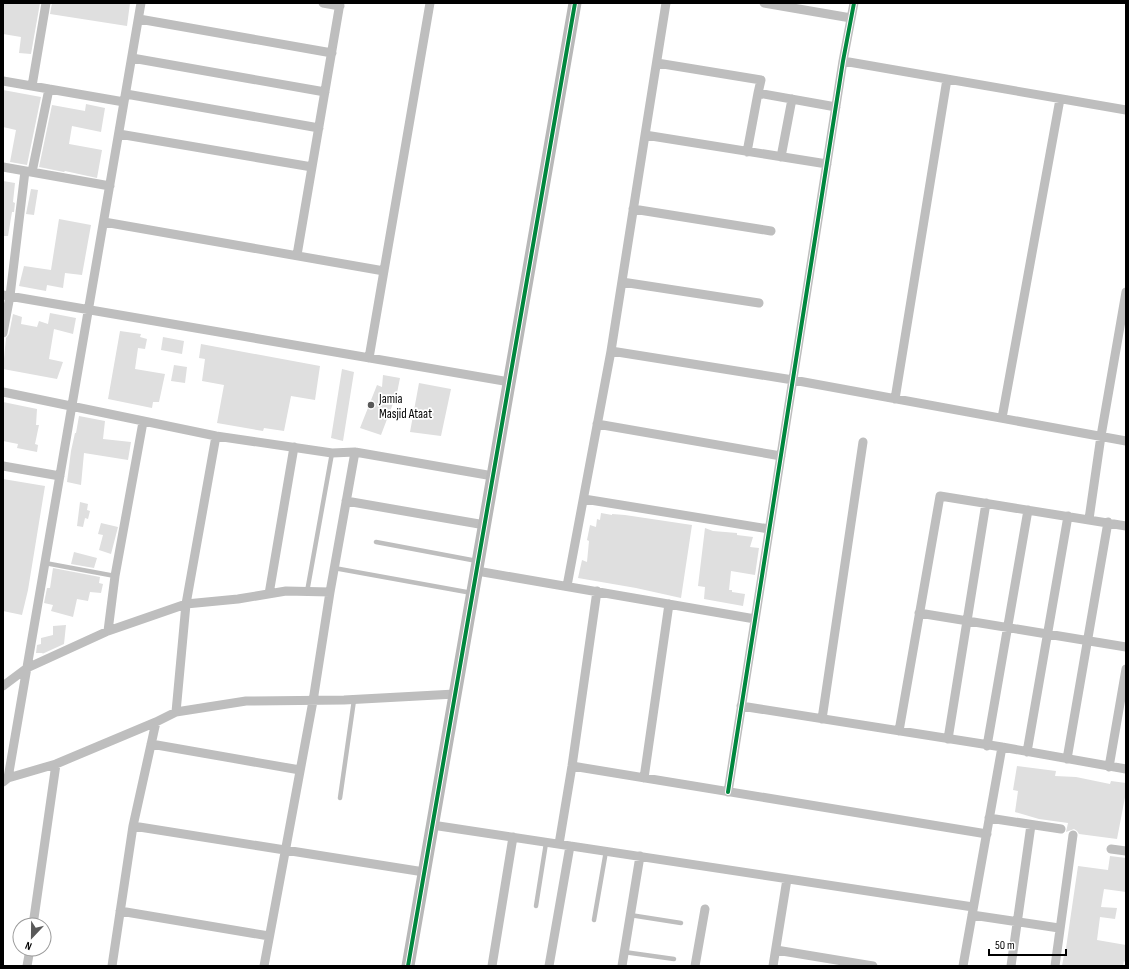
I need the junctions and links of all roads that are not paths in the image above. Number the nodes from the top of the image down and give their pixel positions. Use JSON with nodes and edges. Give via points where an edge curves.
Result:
{"nodes":[{"id":1,"x":46,"y":3,"type":"edge"},
{"id":2,"x":141,"y":3,"type":"edge"},
{"id":3,"x":323,"y":3,"type":"edge"},
{"id":4,"x":430,"y":3,"type":"edge"},
{"id":5,"x":576,"y":3,"type":"edge"},
{"id":6,"x":666,"y":3,"type":"edge"},
{"id":7,"x":764,"y":3,"type":"edge"},
{"id":8,"x":854,"y":3,"type":"edge"},
{"id":9,"x":340,"y":4,"type":"edge"},
{"id":10,"x":851,"y":18,"type":"junction"},
{"id":11,"x":138,"y":19,"type":"junction"},
{"id":12,"x":332,"y":53,"type":"junction"},
{"id":13,"x":132,"y":58,"type":"junction"},
{"id":14,"x":843,"y":61,"type":"junction"},
{"id":15,"x":656,"y":63,"type":"junction"},
{"id":16,"x":946,"y":79,"type":"junction"},
{"id":17,"x":3,"y":81,"type":"edge"},
{"id":18,"x":32,"y":86,"type":"junction"},
{"id":19,"x":49,"y":89,"type":"junction"},
{"id":20,"x":325,"y":92,"type":"junction"},
{"id":21,"x":758,"y":93,"type":"junction"},
{"id":22,"x":125,"y":98,"type":"junction"},
{"id":23,"x":792,"y":99,"type":"junction"},
{"id":24,"x":1060,"y":99,"type":"junction"},
{"id":25,"x":836,"y":107,"type":"junction"},
{"id":26,"x":1126,"y":110,"type":"edge"},
{"id":27,"x":319,"y":128,"type":"junction"},
{"id":28,"x":119,"y":134,"type":"junction"},
{"id":29,"x":645,"y":135,"type":"junction"},
{"id":30,"x":747,"y":152,"type":"junction"},
{"id":31,"x":781,"y":157,"type":"junction"},
{"id":32,"x":827,"y":164,"type":"junction"},
{"id":33,"x":312,"y":167,"type":"junction"},
{"id":34,"x":3,"y":168,"type":"edge"},
{"id":35,"x":29,"y":172,"type":"junction"},
{"id":36,"x":110,"y":186,"type":"junction"},
{"id":37,"x":633,"y":209,"type":"junction"},
{"id":38,"x":104,"y":222,"type":"junction"},
{"id":39,"x":771,"y":231,"type":"dead end"},
{"id":40,"x":297,"y":255,"type":"junction"},
{"id":41,"x":384,"y":271,"type":"junction"},
{"id":42,"x":622,"y":282,"type":"junction"},
{"id":43,"x":1126,"y":292,"type":"edge"},
{"id":44,"x":6,"y":296,"type":"edge"},
{"id":45,"x":759,"y":303,"type":"dead end"},
{"id":46,"x":88,"y":310,"type":"junction"},
{"id":47,"x":3,"y":333,"type":"edge"},
{"id":48,"x":1122,"y":339,"type":"edge"},
{"id":49,"x":611,"y":351,"type":"junction"},
{"id":50,"x":369,"y":358,"type":"junction"},
{"id":51,"x":793,"y":380,"type":"junction"},
{"id":52,"x":510,"y":382,"type":"junction"},
{"id":53,"x":3,"y":392,"type":"edge"},
{"id":54,"x":895,"y":399,"type":"junction"},
{"id":55,"x":72,"y":407,"type":"junction"},
{"id":56,"x":1002,"y":418,"type":"junction"},
{"id":57,"x":143,"y":422,"type":"junction"},
{"id":58,"x":597,"y":424,"type":"junction"},
{"id":59,"x":216,"y":436,"type":"junction"},
{"id":60,"x":1101,"y":436,"type":"junction"},
{"id":61,"x":1126,"y":441,"type":"edge"},
{"id":62,"x":863,"y":442,"type":"dead end"},
{"id":63,"x":294,"y":447,"type":"junction"},
{"id":64,"x":355,"y":452,"type":"junction"},
{"id":65,"x":332,"y":453,"type":"junction"},
{"id":66,"x":781,"y":456,"type":"junction"},
{"id":67,"x":3,"y":466,"type":"edge"},
{"id":68,"x":60,"y":476,"type":"junction"},
{"id":69,"x":493,"y":476,"type":"junction"},
{"id":70,"x":584,"y":499,"type":"junction"},
{"id":71,"x":346,"y":500,"type":"junction"},
{"id":72,"x":986,"y":503,"type":"junction"},
{"id":73,"x":1028,"y":510,"type":"junction"},
{"id":74,"x":1068,"y":516,"type":"junction"},
{"id":75,"x":1089,"y":519,"type":"junction"},
{"id":76,"x":1108,"y":522,"type":"junction"},
{"id":77,"x":485,"y":525,"type":"junction"},
{"id":78,"x":1126,"y":526,"type":"edge"},
{"id":79,"x":769,"y":529,"type":"junction"},
{"id":80,"x":376,"y":542,"type":"dead end"},
{"id":81,"x":45,"y":563,"type":"junction"},
{"id":82,"x":478,"y":566,"type":"junction"},
{"id":83,"x":334,"y":568,"type":"junction"},
{"id":84,"x":115,"y":576,"type":"junction"},
{"id":85,"x":567,"y":586,"type":"junction"},
{"id":86,"x":597,"y":591,"type":"junction"},
{"id":87,"x":307,"y":592,"type":"junction"},
{"id":88,"x":330,"y":592,"type":"junction"},
{"id":89,"x":473,"y":593,"type":"junction"},
{"id":90,"x":269,"y":594,"type":"junction"},
{"id":91,"x":186,"y":604,"type":"junction"},
{"id":92,"x":669,"y":604,"type":"junction"},
{"id":93,"x":919,"y":613,"type":"junction"},
{"id":94,"x":755,"y":619,"type":"junction"},
{"id":95,"x":967,"y":621,"type":"junction"},
{"id":96,"x":1007,"y":628,"type":"junction"},
{"id":97,"x":108,"y":631,"type":"junction"},
{"id":98,"x":1047,"y":634,"type":"junction"},
{"id":99,"x":1087,"y":641,"type":"junction"},
{"id":100,"x":1126,"y":647,"type":"edge"},
{"id":101,"x":27,"y":668,"type":"junction"},
{"id":102,"x":1126,"y":670,"type":"edge"},
{"id":103,"x":3,"y":686,"type":"edge"},
{"id":104,"x":455,"y":694,"type":"junction"},
{"id":105,"x":354,"y":700,"type":"junction"},
{"id":106,"x":313,"y":701,"type":"junction"},
{"id":107,"x":742,"y":706,"type":"junction"},
{"id":108,"x":176,"y":712,"type":"junction"},
{"id":109,"x":822,"y":719,"type":"junction"},
{"id":110,"x":156,"y":722,"type":"junction"},
{"id":111,"x":899,"y":731,"type":"junction"},
{"id":112,"x":948,"y":739,"type":"junction"},
{"id":113,"x":151,"y":744,"type":"junction"},
{"id":114,"x":987,"y":746,"type":"junction"},
{"id":115,"x":1002,"y":747,"type":"junction"},
{"id":116,"x":1027,"y":752,"type":"junction"},
{"id":117,"x":1066,"y":759,"type":"junction"},
{"id":118,"x":56,"y":764,"type":"junction"},
{"id":119,"x":572,"y":766,"type":"junction"},
{"id":120,"x":1109,"y":766,"type":"junction"},
{"id":121,"x":1126,"y":769,"type":"edge"},
{"id":122,"x":300,"y":770,"type":"junction"},
{"id":123,"x":644,"y":778,"type":"junction"},
{"id":124,"x":6,"y":780,"type":"edge"},
{"id":125,"x":728,"y":792,"type":"junction"},
{"id":126,"x":340,"y":798,"type":"dead end"},
{"id":127,"x":989,"y":818,"type":"junction"},
{"id":128,"x":432,"y":825,"type":"junction"},
{"id":129,"x":1031,"y":825,"type":"junction"},
{"id":130,"x":133,"y":826,"type":"junction"},
{"id":131,"x":1061,"y":829,"type":"dead end"},
{"id":132,"x":987,"y":834,"type":"junction"},
{"id":133,"x":1073,"y":835,"type":"dead end"},
{"id":134,"x":513,"y":837,"type":"junction"},
{"id":135,"x":546,"y":842,"type":"junction"},
{"id":136,"x":559,"y":844,"type":"junction"},
{"id":137,"x":570,"y":846,"type":"junction"},
{"id":138,"x":1111,"y":848,"type":"dead end"},
{"id":139,"x":285,"y":850,"type":"junction"},
{"id":140,"x":606,"y":851,"type":"junction"},
{"id":141,"x":1126,"y":851,"type":"edge"},
{"id":142,"x":640,"y":856,"type":"junction"},
{"id":143,"x":424,"y":872,"type":"junction"},
{"id":144,"x":788,"y":879,"type":"junction"},
{"id":145,"x":536,"y":906,"type":"dead end"},
{"id":146,"x":705,"y":909,"type":"dead end"},
{"id":147,"x":120,"y":911,"type":"junction"},
{"id":148,"x":973,"y":911,"type":"junction"},
{"id":149,"x":630,"y":915,"type":"junction"},
{"id":150,"x":34,"y":917,"type":"edge"},
{"id":151,"x":594,"y":920,"type":"dead end"},
{"id":152,"x":1017,"y":922,"type":"junction"},
{"id":153,"x":681,"y":923,"type":"dead end"},
{"id":154,"x":1059,"y":928,"type":"junction"},
{"id":155,"x":269,"y":936,"type":"junction"},
{"id":156,"x":776,"y":950,"type":"junction"},
{"id":157,"x":624,"y":952,"type":"junction"},
{"id":158,"x":674,"y":959,"type":"dead end"},
{"id":159,"x":112,"y":966,"type":"edge"},
{"id":160,"x":264,"y":966,"type":"edge"},
{"id":161,"x":408,"y":966,"type":"edge"},
{"id":162,"x":492,"y":966,"type":"edge"},
{"id":163,"x":548,"y":966,"type":"edge"},
{"id":164,"x":622,"y":966,"type":"edge"},
{"id":165,"x":695,"y":966,"type":"edge"},
{"id":166,"x":773,"y":966,"type":"edge"},
{"id":167,"x":873,"y":966,"type":"edge"},
{"id":168,"x":963,"y":966,"type":"edge"},
{"id":169,"x":1011,"y":966,"type":"edge"},
{"id":170,"x":1055,"y":966,"type":"edge"}],
"edges":[{"from":1,"to":18,"type":"street"},
{"from":2,"to":11,"type":"street"},
{"from":3,"to":9,"type":"street"},
{"from":4,"to":41,"type":"street"},
{"from":5,"to":52,"type":"street"},
{"from":6,"to":15,"type":"street"},
{"from":7,"to":10,"type":"street"},
{"from":8,"to":10,"type":"street"},
{"from":9,"to":12,"type":"street"},
{"from":10,"to":14,"type":"street"},
{"from":11,"to":12,"type":"street"},
{"from":11,"to":13,"type":"street"},
{"from":12,"to":20,"type":"street"},
{"from":13,"to":20,"type":"street"},
{"from":13,"to":22,"type":"street"},
{"from":14,"to":16,"type":"street"},
{"from":14,"to":25,"type":"street"},
{"from":15,"to":21,"type":"street","via":[[760,80]]},
{"from":15,"to":29,"type":"street"},
{"from":16,"to":24,"type":"street"},
{"from":16,"to":54,"type":"street"},
{"from":17,"to":18,"type":"street"},
{"from":18,"to":19,"type":"street"},
{"from":19,"to":22,"type":"street"},
{"from":19,"to":35,"type":"street"},
{"from":20,"to":27,"type":"street"},
{"from":21,"to":23,"type":"street"},
{"from":21,"to":30,"type":"street"},
{"from":22,"to":27,"type":"street"},
{"from":22,"to":28,"type":"street"},
{"from":23,"to":25,"type":"street"},
{"from":23,"to":31,"type":"street"},
{"from":24,"to":26,"type":"street"},
{"from":24,"to":56,"type":"street"},
{"from":25,"to":32,"type":"street"},
{"from":27,"to":33,"type":"street"},
{"from":28,"to":33,"type":"street"},
{"from":28,"to":36,"type":"street"},
{"from":29,"to":30,"type":"street"},
{"from":29,"to":37,"type":"street"},
{"from":30,"to":31,"type":"street"},
{"from":31,"to":32,"type":"street"},
{"from":32,"to":51,"type":"street"},
{"from":33,"to":40,"type":"street"},
{"from":34,"to":35,"type":"street"},
{"from":35,"to":36,"type":"street"},
{"from":35,"to":44,"type":"street"},
{"from":36,"to":38,"type":"street"},
{"from":37,"to":39,"type":"street"},
{"from":37,"to":42,"type":"street"},
{"from":38,"to":40,"type":"street"},
{"from":38,"to":46,"type":"street"},
{"from":40,"to":41,"type":"street"},
{"from":41,"to":50,"type":"street"},
{"from":42,"to":45,"type":"street"},
{"from":42,"to":49,"type":"street"},
{"from":43,"to":48,"type":"street"},
{"from":44,"to":46,"type":"street"},
{"from":44,"to":47,"type":"street"},
{"from":46,"to":50,"type":"street"},
{"from":46,"to":55,"type":"street"},
{"from":48,"to":60,"type":"street"},
{"from":49,"to":51,"type":"street"},
{"from":49,"to":58,"type":"street"},
{"from":50,"to":52,"type":"street"},
{"from":51,"to":54,"type":"street"},
{"from":51,"to":66,"type":"street"},
{"from":52,"to":69,"type":"street"},
{"from":53,"to":55,"type":"street"},
{"from":54,"to":56,"type":"street"},
{"from":55,"to":57,"type":"street"},
{"from":55,"to":68,"type":"street"},
{"from":56,"to":60,"type":"street"},
{"from":57,"to":59,"type":"street"},
{"from":57,"to":84,"type":"street"},
{"from":58,"to":66,"type":"street"},
{"from":58,"to":70,"type":"street"},
{"from":59,"to":63,"type":"street"},
{"from":59,"to":91,"type":"street"},
{"from":60,"to":61,"type":"street"},
{"from":60,"to":75,"type":"street"},
{"from":62,"to":109,"type":"street"},
{"from":63,"to":65,"type":"street"},
{"from":63,"to":90,"type":"street"},
{"from":64,"to":65,"type":"street"},
{"from":64,"to":69,"type":"street"},
{"from":64,"to":71,"type":"street"},
{"from":65,"to":87,"type":"lane"},
{"from":66,"to":79,"type":"street"},
{"from":67,"to":68,"type":"street"},
{"from":68,"to":81,"type":"street"},
{"from":69,"to":77,"type":"street"},
{"from":70,"to":79,"type":"street"},
{"from":70,"to":85,"type":"street"},
{"from":71,"to":77,"type":"street"},
{"from":71,"to":83,"type":"street"},
{"from":72,"to":73,"type":"street"},
{"from":72,"to":93,"type":"street","via":[[940,496]]},
{"from":72,"to":95,"type":"street"},
{"from":73,"to":74,"type":"street"},
{"from":73,"to":96,"type":"street"},
{"from":74,"to":75,"type":"street"},
{"from":74,"to":98,"type":"street"},
{"from":75,"to":76,"type":"street"},
{"from":76,"to":78,"type":"street"},
{"from":76,"to":99,"type":"street"},
{"from":77,"to":82,"type":"street"},
{"from":79,"to":94,"type":"street"},
{"from":80,"to":82,"type":"lane"},
{"from":81,"to":84,"type":"lane"},
{"from":81,"to":101,"type":"street"},
{"from":82,"to":85,"type":"street"},
{"from":82,"to":89,"type":"street"},
{"from":83,"to":88,"type":"street"},
{"from":83,"to":89,"type":"lane"},
{"from":84,"to":97,"type":"street"},
{"from":85,"to":86,"type":"street"},
{"from":86,"to":92,"type":"street"},
{"from":86,"to":119,"type":"street"},
{"from":87,"to":88,"type":"street"},
{"from":87,"to":90,"type":"street","via":[[286,591]]},
{"from":88,"to":106,"type":"street"},
{"from":89,"to":104,"type":"street"},
{"from":90,"to":91,"type":"street"},
{"from":91,"to":97,"type":"street"},
{"from":91,"to":108,"type":"street"},
{"from":92,"to":94,"type":"street"},
{"from":92,"to":123,"type":"street"},
{"from":93,"to":95,"type":"street"},
{"from":93,"to":111,"type":"street"},
{"from":94,"to":107,"type":"street"},
{"from":95,"to":96,"type":"street"},
{"from":95,"to":112,"type":"street"},
{"from":96,"to":98,"type":"street"},
{"from":96,"to":114,"type":"street"},
{"from":97,"to":101,"type":"street"},
{"from":98,"to":99,"type":"street"},
{"from":98,"to":116,"type":"street"},
{"from":99,"to":100,"type":"street"},
{"from":99,"to":117,"type":"street"},
{"from":101,"to":103,"type":"street"},
{"from":101,"to":124,"type":"street"},
{"from":102,"to":120,"type":"street"},
{"from":104,"to":105,"type":"street"},
{"from":104,"to":128,"type":"street"},
{"from":105,"to":106,"type":"street"},
{"from":105,"to":126,"type":"lane"},
{"from":106,"to":108,"type":"street","via":[[246,702]]},
{"from":106,"to":122,"type":"street"},
{"from":107,"to":109,"type":"street"},
{"from":107,"to":125,"type":"street"},
{"from":108,"to":110,"type":"street"},
{"from":109,"to":111,"type":"street"},
{"from":110,"to":113,"type":"street"},
{"from":110,"to":118,"type":"street"},
{"from":111,"to":112,"type":"street"},
{"from":112,"to":114,"type":"street"},
{"from":113,"to":122,"type":"street"},
{"from":113,"to":130,"type":"street"},
{"from":114,"to":115,"type":"street"},
{"from":115,"to":116,"type":"street"},
{"from":115,"to":127,"type":"street"},
{"from":116,"to":117,"type":"street"},
{"from":117,"to":120,"type":"street"},
{"from":118,"to":124,"type":"street"},
{"from":118,"to":150,"type":"street"},
{"from":119,"to":123,"type":"street"},
{"from":119,"to":136,"type":"street"},
{"from":120,"to":121,"type":"street"},
{"from":122,"to":139,"type":"street"},
{"from":123,"to":125,"type":"street"},
{"from":125,"to":132,"type":"street"},
{"from":127,"to":129,"type":"street"},
{"from":127,"to":132,"type":"street"},
{"from":128,"to":134,"type":"street"},
{"from":128,"to":143,"type":"street"},
{"from":129,"to":131,"type":"street"},
{"from":129,"to":152,"type":"street"},
{"from":130,"to":139,"type":"street"},
{"from":130,"to":147,"type":"street"},
{"from":132,"to":148,"type":"street"},
{"from":133,"to":154,"type":"street"},
{"from":134,"to":135,"type":"street"},
{"from":134,"to":162,"type":"street"},
{"from":135,"to":136,"type":"street"},
{"from":135,"to":145,"type":"lane"},
{"from":136,"to":137,"type":"street"},
{"from":137,"to":140,"type":"street"},
{"from":137,"to":163,"type":"street"},
{"from":138,"to":141,"type":"street"},
{"from":139,"to":143,"type":"street"},
{"from":139,"to":155,"type":"street"},
{"from":140,"to":142,"type":"street"},
{"from":140,"to":151,"type":"lane"},
{"from":142,"to":144,"type":"street"},
{"from":142,"to":149,"type":"street"},
{"from":143,"to":161,"type":"street"},
{"from":144,"to":148,"type":"street"},
{"from":144,"to":156,"type":"street"},
{"from":146,"to":165,"type":"street"},
{"from":147,"to":155,"type":"street"},
{"from":147,"to":159,"type":"street"},
{"from":148,"to":152,"type":"street"},
{"from":148,"to":168,"type":"street"},
{"from":149,"to":153,"type":"lane"},
{"from":149,"to":157,"type":"street"},
{"from":152,"to":154,"type":"street"},
{"from":152,"to":169,"type":"street"},
{"from":154,"to":170,"type":"street"},
{"from":155,"to":160,"type":"street"},
{"from":156,"to":166,"type":"street"},
{"from":156,"to":167,"type":"street"},
{"from":157,"to":158,"type":"lane"},
{"from":157,"to":164,"type":"street"}]}
